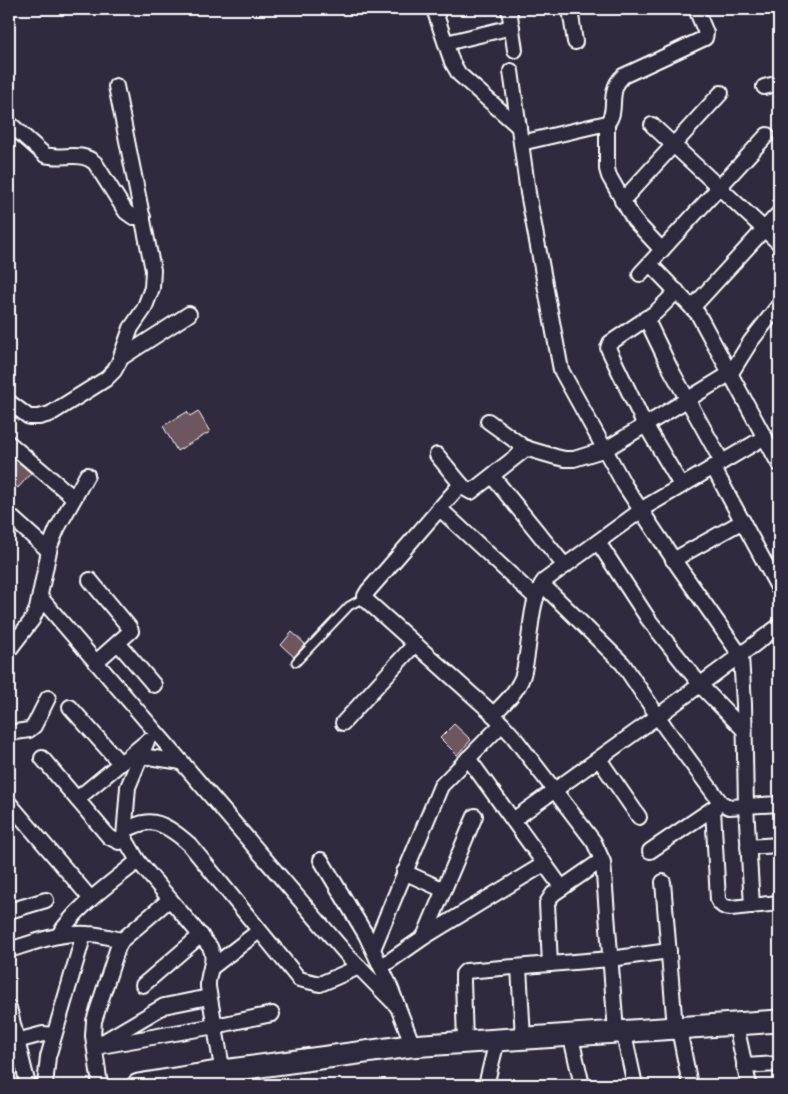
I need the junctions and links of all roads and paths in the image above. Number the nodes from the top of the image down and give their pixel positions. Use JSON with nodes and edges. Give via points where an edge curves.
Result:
{"nodes":[{"id":1,"x":434,"y":9,"type":"edge"},
{"id":2,"x":509,"y":9,"type":"edge"},
{"id":3,"x":570,"y":9,"type":"edge"},
{"id":4,"x":696,"y":9,"type":"edge"},
{"id":5,"x":512,"y":27,"type":"junction"},
{"id":6,"x":575,"y":42,"type":"dead end"},
{"id":7,"x":446,"y":43,"type":"junction"},
{"id":8,"x":515,"y":50,"type":"dead end"},
{"id":9,"x":511,"y":71,"type":"dead end"},
{"id":10,"x":779,"y":83,"type":"edge"},
{"id":11,"x":116,"y":86,"type":"dead end"},
{"id":12,"x":764,"y":87,"type":"dead end"},
{"id":13,"x":721,"y":93,"type":"dead end"},
{"id":14,"x":608,"y":123,"type":"junction"},
{"id":15,"x":9,"y":124,"type":"edge"},
{"id":16,"x":652,"y":125,"type":"dead end"},
{"id":17,"x":519,"y":127,"type":"junction"},
{"id":18,"x":767,"y":135,"type":"dead end"},
{"id":19,"x":521,"y":143,"type":"junction"},
{"id":20,"x":673,"y":144,"type":"junction"},
{"id":21,"x":718,"y":188,"type":"junction"},
{"id":22,"x":622,"y":201,"type":"junction"},
{"id":23,"x":779,"y":213,"type":"edge"},
{"id":24,"x":143,"y":217,"type":"junction"},
{"id":25,"x":764,"y":229,"type":"junction"},
{"id":26,"x":779,"y":243,"type":"edge"},
{"id":27,"x":662,"y":250,"type":"junction"},
{"id":28,"x":650,"y":264,"type":"junction"},
{"id":29,"x":640,"y":274,"type":"dead end"},
{"id":30,"x":677,"y":291,"type":"junction"},
{"id":31,"x":779,"y":305,"type":"edge"},
{"id":32,"x":692,"y":308,"type":"junction"},
{"id":33,"x":189,"y":314,"type":"dead end"},
{"id":34,"x":646,"y":318,"type":"junction"},
{"id":35,"x":121,"y":358,"type":"junction"},
{"id":36,"x":731,"y":373,"type":"junction"},
{"id":37,"x":688,"y":399,"type":"junction"},
{"id":38,"x":9,"y":402,"type":"edge"},
{"id":39,"x":488,"y":421,"type":"dead end"},
{"id":40,"x":646,"y":425,"type":"junction"},
{"id":41,"x":765,"y":437,"type":"junction"},
{"id":42,"x":9,"y":443,"type":"edge"},
{"id":43,"x":527,"y":448,"type":"junction"},
{"id":44,"x":606,"y":450,"type":"junction"},
{"id":45,"x":437,"y":455,"type":"dead end"},
{"id":46,"x":718,"y":464,"type":"junction"},
{"id":47,"x":779,"y":464,"type":"edge"},
{"id":48,"x":87,"y":475,"type":"dead end"},
{"id":49,"x":492,"y":476,"type":"junction"},
{"id":50,"x":461,"y":484,"type":"junction"},
{"id":51,"x":681,"y":485,"type":"junction"},
{"id":52,"x":74,"y":498,"type":"junction"},
{"id":53,"x":440,"y":508,"type":"junction"},
{"id":54,"x":641,"y":510,"type":"junction"},
{"id":55,"x":9,"y":515,"type":"edge"},
{"id":56,"x":743,"y":521,"type":"junction"},
{"id":57,"x":598,"y":542,"type":"junction"},
{"id":58,"x":49,"y":551,"type":"junction"},
{"id":59,"x":674,"y":560,"type":"junction"},
{"id":60,"x":565,"y":566,"type":"junction"},
{"id":61,"x":90,"y":580,"type":"dead end"},
{"id":62,"x":542,"y":584,"type":"junction"},
{"id":63,"x":779,"y":589,"type":"edge"},
{"id":64,"x":40,"y":597,"type":"junction"},
{"id":65,"x":536,"y":598,"type":"junction"},
{"id":66,"x":366,"y":600,"type":"junction"},
{"id":67,"x":779,"y":626,"type":"edge"},
{"id":68,"x":118,"y":643,"type":"junction"},
{"id":69,"x":414,"y":645,"type":"junction"},
{"id":70,"x":9,"y":650,"type":"edge"},
{"id":71,"x":741,"y":656,"type":"junction"},
{"id":72,"x":96,"y":662,"type":"junction"},
{"id":73,"x":296,"y":662,"type":"dead end"},
{"id":74,"x":154,"y":685,"type":"dead end"},
{"id":75,"x":700,"y":685,"type":"junction"},
{"id":76,"x":48,"y":698,"type":"dead end"},
{"id":77,"x":70,"y":707,"type":"dead end"},
{"id":78,"x":658,"y":716,"type":"junction"},
{"id":79,"x":498,"y":720,"type":"junction"},
{"id":80,"x":343,"y":723,"type":"dead end"},
{"id":81,"x":744,"y":730,"type":"junction"},
{"id":82,"x":9,"y":733,"type":"edge"},
{"id":83,"x":152,"y":737,"type":"junction"},
{"id":84,"x":141,"y":756,"type":"junction"},
{"id":85,"x":42,"y":758,"type":"dead end"},
{"id":86,"x":468,"y":758,"type":"junction"},
{"id":87,"x":599,"y":759,"type":"junction"},
{"id":88,"x":182,"y":762,"type":"junction"},
{"id":89,"x":116,"y":767,"type":"junction"},
{"id":90,"x":128,"y":786,"type":"junction"},
{"id":91,"x":555,"y":791,"type":"junction"},
{"id":92,"x":77,"y":799,"type":"junction"},
{"id":93,"x":9,"y":803,"type":"edge"},
{"id":94,"x":779,"y":804,"type":"edge"},
{"id":95,"x":717,"y":806,"type":"junction"},
{"id":96,"x":746,"y":806,"type":"junction"},
{"id":97,"x":475,"y":816,"type":"dead end"},
{"id":98,"x":640,"y":817,"type":"dead end"},
{"id":99,"x":513,"y":820,"type":"junction"},
{"id":100,"x":125,"y":835,"type":"junction"},
{"id":101,"x":779,"y":845,"type":"edge"},
{"id":102,"x":748,"y":847,"type":"junction"},
{"id":103,"x":650,"y":851,"type":"dead end"},
{"id":104,"x":321,"y":860,"type":"dead end"},
{"id":105,"x":602,"y":860,"type":"junction"},
{"id":106,"x":138,"y":861,"type":"junction"},
{"id":107,"x":544,"y":864,"type":"junction"},
{"id":108,"x":404,"y":872,"type":"junction"},
{"id":109,"x":663,"y":882,"type":"dead end"},
{"id":110,"x":562,"y":888,"type":"junction"},
{"id":111,"x":444,"y":890,"type":"junction"},
{"id":112,"x":91,"y":899,"type":"junction"},
{"id":113,"x":170,"y":899,"type":"junction"},
{"id":114,"x":46,"y":900,"type":"dead end"},
{"id":115,"x":779,"y":904,"type":"edge"},
{"id":116,"x":752,"y":906,"type":"junction"},
{"id":117,"x":9,"y":911,"type":"edge"},
{"id":118,"x":260,"y":931,"type":"junction"},
{"id":119,"x":84,"y":934,"type":"junction"},
{"id":120,"x":200,"y":935,"type":"junction"},
{"id":121,"x":58,"y":936,"type":"junction"},
{"id":122,"x":424,"y":937,"type":"junction"},
{"id":123,"x":122,"y":940,"type":"junction"},
{"id":124,"x":373,"y":949,"type":"junction"},
{"id":125,"x":9,"y":950,"type":"edge"},
{"id":126,"x":669,"y":952,"type":"junction"},
{"id":127,"x":610,"y":959,"type":"junction"},
{"id":128,"x":550,"y":964,"type":"junction"},
{"id":129,"x":359,"y":967,"type":"junction"},
{"id":130,"x":381,"y":967,"type":"junction"},
{"id":131,"x":518,"y":967,"type":"junction"},
{"id":132,"x":211,"y":968,"type":"junction"},
{"id":133,"x":143,"y":985,"type":"dead end"},
{"id":134,"x":209,"y":996,"type":"junction"},
{"id":135,"x":397,"y":1006,"type":"junction"},
{"id":136,"x":9,"y":1008,"type":"edge"},
{"id":137,"x":272,"y":1014,"type":"dead end"},
{"id":138,"x":779,"y":1021,"type":"edge"},
{"id":139,"x":215,"y":1026,"type":"junction"},
{"id":140,"x":779,"y":1028,"type":"edge"},
{"id":141,"x":737,"y":1030,"type":"junction"},
{"id":142,"x":678,"y":1031,"type":"junction"},
{"id":143,"x":54,"y":1035,"type":"junction"},
{"id":144,"x":620,"y":1036,"type":"junction"},
{"id":145,"x":523,"y":1038,"type":"junction"},
{"id":146,"x":13,"y":1042,"type":"edge"},
{"id":147,"x":465,"y":1042,"type":"junction"},
{"id":148,"x":572,"y":1042,"type":"junction"},
{"id":149,"x":413,"y":1046,"type":"junction"},
{"id":150,"x":95,"y":1047,"type":"junction"},
{"id":151,"x":495,"y":1049,"type":"junction"},
{"id":152,"x":779,"y":1064,"type":"edge"},
{"id":153,"x":744,"y":1066,"type":"junction"},
{"id":154,"x":230,"y":1079,"type":"edge"},
{"id":155,"x":28,"y":1085,"type":"edge"},
{"id":156,"x":45,"y":1085,"type":"edge"},
{"id":157,"x":100,"y":1085,"type":"edge"},
{"id":158,"x":138,"y":1085,"type":"edge"},
{"id":159,"x":200,"y":1085,"type":"edge"},
{"id":160,"x":486,"y":1085,"type":"edge"},
{"id":161,"x":582,"y":1085,"type":"edge"},
{"id":162,"x":635,"y":1085,"type":"edge"},
{"id":163,"x":690,"y":1085,"type":"edge"},
{"id":164,"x":749,"y":1085,"type":"edge"}],
"edges":[{"from":1,"to":7,"type":"street"},
{"from":2,"to":5,"type":"street"},
{"from":3,"to":6,"type":"street"},
{"from":4,"to":14,"type":"street","via":[[705,38],[632,70],[617,81]]},
{"from":5,"to":7,"type":"street"},
{"from":5,"to":8,"type":"street"},
{"from":7,"to":17,"type":"street","via":[[459,74]]},
{"from":9,"to":17,"type":"street"},
{"from":10,"to":12,"type":"street"},
{"from":11,"to":24,"type":"street"},
{"from":13,"to":20,"type":"street"},
{"from":14,"to":19,"type":"street"},
{"from":14,"to":22,"type":"street","via":[[609,176]]},
{"from":15,"to":24,"type":"street","via":[[45,155],[89,158],[126,212],[133,217]]},
{"from":16,"to":20,"type":"street"},
{"from":17,"to":19,"type":"street"},
{"from":18,"to":21,"type":"street"},
{"from":19,"to":44,"type":"street","via":[[561,370]]},
{"from":20,"to":21,"type":"street"},
{"from":20,"to":22,"type":"street"},
{"from":21,"to":25,"type":"street"},
{"from":21,"to":27,"type":"street"},
{"from":22,"to":27,"type":"street","via":[[634,220]]},
{"from":23,"to":25,"type":"street"},
{"from":24,"to":35,"type":"street","via":[[153,270],[152,288],[144,309],[131,328]]},
{"from":25,"to":26,"type":"street"},
{"from":25,"to":32,"type":"street"},
{"from":27,"to":28,"type":"street"},
{"from":28,"to":29,"type":"street"},
{"from":28,"to":30,"type":"street"},
{"from":30,"to":32,"type":"street"},
{"from":30,"to":34,"type":"street"},
{"from":31,"to":36,"type":"street"},
{"from":32,"to":36,"type":"street"},
{"from":33,"to":35,"type":"street"},
{"from":34,"to":37,"type":"street"},
{"from":34,"to":40,"type":"street","via":[[610,343],[608,348]]},
{"from":35,"to":38,"type":"street","via":[[106,379],[50,414],[29,417]]},
{"from":36,"to":37,"type":"street"},
{"from":36,"to":41,"type":"street"},
{"from":37,"to":40,"type":"street"},
{"from":37,"to":46,"type":"street"},
{"from":39,"to":43,"type":"street"},
{"from":40,"to":44,"type":"street"},
{"from":40,"to":51,"type":"street"},
{"from":41,"to":46,"type":"street"},
{"from":41,"to":47,"type":"street"},
{"from":42,"to":52,"type":"street"},
{"from":43,"to":44,"type":"street","via":[[565,460]]},
{"from":43,"to":49,"type":"street"},
{"from":44,"to":54,"type":"street"},
{"from":45,"to":50,"type":"street"},
{"from":46,"to":51,"type":"street"},
{"from":46,"to":56,"type":"street"},
{"from":48,"to":52,"type":"street"},
{"from":49,"to":50,"type":"street","via":[[471,492]]},
{"from":49,"to":60,"type":"street"},
{"from":50,"to":53,"type":"street"},
{"from":51,"to":54,"type":"street"},
{"from":52,"to":58,"type":"street","via":[[57,528]]},
{"from":53,"to":65,"type":"street"},
{"from":53,"to":66,"type":"street","via":[[368,591]]},
{"from":54,"to":57,"type":"street"},
{"from":54,"to":59,"type":"street"},
{"from":55,"to":58,"type":"street"},
{"from":56,"to":59,"type":"street"},
{"from":56,"to":63,"type":"street"},
{"from":57,"to":60,"type":"street"},
{"from":57,"to":75,"type":"street","via":[[649,620]]},
{"from":58,"to":64,"type":"street"},
{"from":59,"to":71,"type":"street"},
{"from":60,"to":62,"type":"street"},
{"from":61,"to":68,"type":"street","via":[[131,631]]},
{"from":62,"to":65,"type":"street"},
{"from":62,"to":78,"type":"street","via":[[623,664]]},
{"from":64,"to":70,"type":"street","via":[[32,620]]},
{"from":64,"to":72,"type":"street"},
{"from":65,"to":79,"type":"street","via":[[522,677]]},
{"from":66,"to":69,"type":"street"},
{"from":66,"to":73,"type":"lane","via":[[349,606]]},
{"from":67,"to":71,"type":"street"},
{"from":68,"to":72,"type":"street"},
{"from":68,"to":74,"type":"street"},
{"from":69,"to":79,"type":"street"},
{"from":69,"to":80,"type":"street"},
{"from":71,"to":75,"type":"street"},
{"from":71,"to":81,"type":"street"},
{"from":72,"to":83,"type":"street"},
{"from":75,"to":78,"type":"street"},
{"from":75,"to":81,"type":"street"},
{"from":76,"to":82,"type":"street","via":[[34,726],[29,730]]},
{"from":77,"to":89,"type":"street"},
{"from":78,"to":87,"type":"street"},
{"from":78,"to":95,"type":"street"},
{"from":79,"to":86,"type":"street"},
{"from":79,"to":91,"type":"street"},
{"from":81,"to":96,"type":"street"},
{"from":83,"to":84,"type":"street"},
{"from":83,"to":88,"type":"street"},
{"from":83,"to":89,"type":"street"},
{"from":84,"to":88,"type":"street"},
{"from":84,"to":90,"type":"street"},
{"from":85,"to":92,"type":"street"},
{"from":86,"to":99,"type":"street"},
{"from":86,"to":108,"type":"street","via":[[441,786]]},
{"from":87,"to":91,"type":"street"},
{"from":87,"to":98,"type":"street"},
{"from":88,"to":129,"type":"street"},
{"from":89,"to":90,"type":"street"},
{"from":89,"to":92,"type":"street"},
{"from":90,"to":100,"type":"street"},
{"from":91,"to":99,"type":"street"},
{"from":91,"to":105,"type":"street","via":[[594,842]]},
{"from":92,"to":100,"type":"street","via":[[109,837],[119,842]]},
{"from":93,"to":112,"type":"street"},
{"from":94,"to":96,"type":"street"},
{"from":95,"to":96,"type":"street"},
{"from":95,"to":103,"type":"street"},
{"from":95,"to":116,"type":"street","via":[[718,900],[726,908]]},
{"from":96,"to":102,"type":"street"},
{"from":97,"to":111,"type":"street"},
{"from":99,"to":107,"type":"street"},
{"from":100,"to":106,"type":"street"},
{"from":100,"to":118,"type":"street","via":[[148,822],[172,830],[190,845]]},
{"from":101,"to":102,"type":"street"},
{"from":102,"to":116,"type":"street"},
{"from":104,"to":124,"type":"street"},
{"from":105,"to":110,"type":"street"},
{"from":105,"to":127,"type":"street"},
{"from":106,"to":112,"type":"street"},
{"from":106,"to":113,"type":"street"},
{"from":107,"to":110,"type":"street"},
{"from":107,"to":122,"type":"street"},
{"from":108,"to":111,"type":"street"},
{"from":108,"to":124,"type":"street"},
{"from":109,"to":126,"type":"street"},
{"from":110,"to":128,"type":"street","via":[[546,903]]},
{"from":111,"to":122,"type":"street"},
{"from":112,"to":121,"type":"street","via":[[70,918]]},
{"from":113,"to":120,"type":"street"},
{"from":113,"to":123,"type":"street"},
{"from":114,"to":117,"type":"street"},
{"from":115,"to":116,"type":"street"},
{"from":118,"to":129,"type":"street","via":[[298,979],[320,984]]},
{"from":118,"to":132,"type":"street"},
{"from":119,"to":121,"type":"street"},
{"from":119,"to":123,"type":"street"},
{"from":119,"to":143,"type":"street"},
{"from":120,"to":132,"type":"street","via":[[213,953]]},
{"from":120,"to":133,"type":"street"},
{"from":121,"to":125,"type":"street"},
{"from":122,"to":130,"type":"street"},
{"from":123,"to":150,"type":"street","via":[[94,1021]]},
{"from":124,"to":130,"type":"street"},
{"from":126,"to":127,"type":"street"},
{"from":126,"to":142,"type":"street"},
{"from":127,"to":128,"type":"street"},
{"from":127,"to":144,"type":"street"},
{"from":128,"to":131,"type":"street"},
{"from":129,"to":135,"type":"street"},
{"from":130,"to":135,"type":"street"},
{"from":131,"to":145,"type":"street"},
{"from":131,"to":147,"type":"street","via":[[470,970],[463,974]]},
{"from":132,"to":134,"type":"street"},
{"from":134,"to":139,"type":"street"},
{"from":134,"to":150,"type":"street","via":[[164,1006]]},
{"from":135,"to":149,"type":"street"},
{"from":136,"to":146,"type":"street"},
{"from":137,"to":139,"type":"street"},
{"from":138,"to":142,"type":"main road"},
{"from":139,"to":150,"type":"street"},
{"from":139,"to":154,"type":"street"},
{"from":140,"to":141,"type":"main road"},
{"from":141,"to":142,"type":"main road"},
{"from":141,"to":153,"type":"street"},
{"from":142,"to":144,"type":"main road"},
{"from":142,"to":163,"type":"street"},
{"from":143,"to":146,"type":"street","via":[[43,1034]]},
{"from":143,"to":156,"type":"street"},
{"from":144,"to":145,"type":"main road"},
{"from":144,"to":148,"type":"main road"},
{"from":144,"to":162,"type":"street"},
{"from":145,"to":147,"type":"main road"},
{"from":146,"to":155,"type":"street"},
{"from":147,"to":149,"type":"main road"},
{"from":148,"to":151,"type":"main road"},
{"from":148,"to":161,"type":"street"},
{"from":149,"to":154,"type":"main road"},
{"from":150,"to":157,"type":"street"},
{"from":151,"to":154,"type":"main road"},
{"from":151,"to":160,"type":"street"},
{"from":152,"to":153,"type":"street"},
{"from":153,"to":164,"type":"street"},
{"from":154,"to":158,"type":"main road"},
{"from":154,"to":159,"type":"main road"}]}
